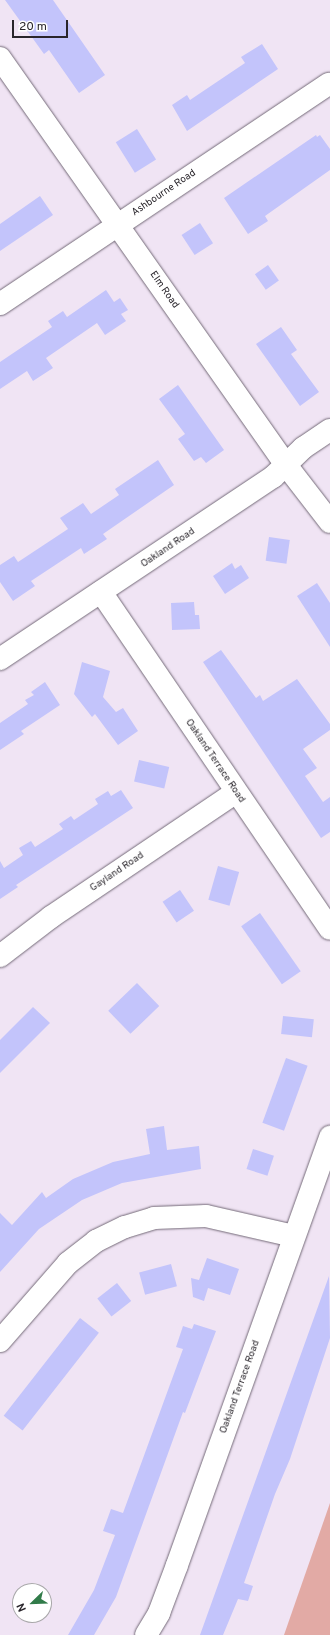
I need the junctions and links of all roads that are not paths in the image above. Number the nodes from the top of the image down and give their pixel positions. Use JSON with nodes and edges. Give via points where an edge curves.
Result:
{"nodes":[{"id":1,"x":0,"y":58,"type":"edge"},
{"id":2,"x":329,"y":84,"type":"dead end"},
{"id":3,"x":118,"y":224,"type":"junction"},
{"id":4,"x":0,"y":304,"type":"edge"},
{"id":5,"x":330,"y":430,"type":"edge"},
{"id":6,"x":286,"y":465,"type":"junction"},
{"id":7,"x":330,"y":522,"type":"edge"},
{"id":8,"x":101,"y":592,"type":"junction"},
{"id":9,"x":0,"y":659,"type":"edge"},
{"id":10,"x":236,"y":792,"type":"junction"},
{"id":11,"x":330,"y":929,"type":"edge"},
{"id":12,"x":0,"y":956,"type":"edge"},
{"id":13,"x":330,"y":1136,"type":"edge"},
{"id":14,"x":294,"y":1236,"type":"junction"},
{"id":15,"x":0,"y":1341,"type":"edge"},
{"id":16,"x":146,"y":1635,"type":"edge"}],
"edges":[{"from":1,"to":3,"type":"street","name":"Elm Road"},
{"from":2,"to":3,"type":"street","name":"Ashbourne Road"},
{"from":3,"to":4,"type":"street","name":"Ashbourne Road"},
{"from":3,"to":6,"type":"street","name":"Elm Road"},
{"from":5,"to":6,"type":"street","name":"Oakland Road","via":[[303,448]]},
{"from":6,"to":7,"type":"street","name":"Elm Road"},
{"from":6,"to":8,"type":"street","name":"Oakland Road","via":[[273,477]]},
{"from":8,"to":9,"type":"street","name":"Oakland Road"},
{"from":8,"to":10,"type":"street","name":"Oakland Terrace Road"},
{"from":10,"to":11,"type":"street","name":"Oakland Terrace Road"},
{"from":10,"to":12,"type":"street","name":"Gayland Road","via":[[51,917]]},
{"from":13,"to":14,"type":"street","name":"Oakland Terrace Road"},
{"from":14,"to":15,"type":"street","via":[[206,1216],[154,1218],[125,1227],[96,1242],[68,1263]]},
{"from":14,"to":16,"type":"street","name":"Oakland Terrace Road","via":[[177,1565],[159,1613]]}]}
